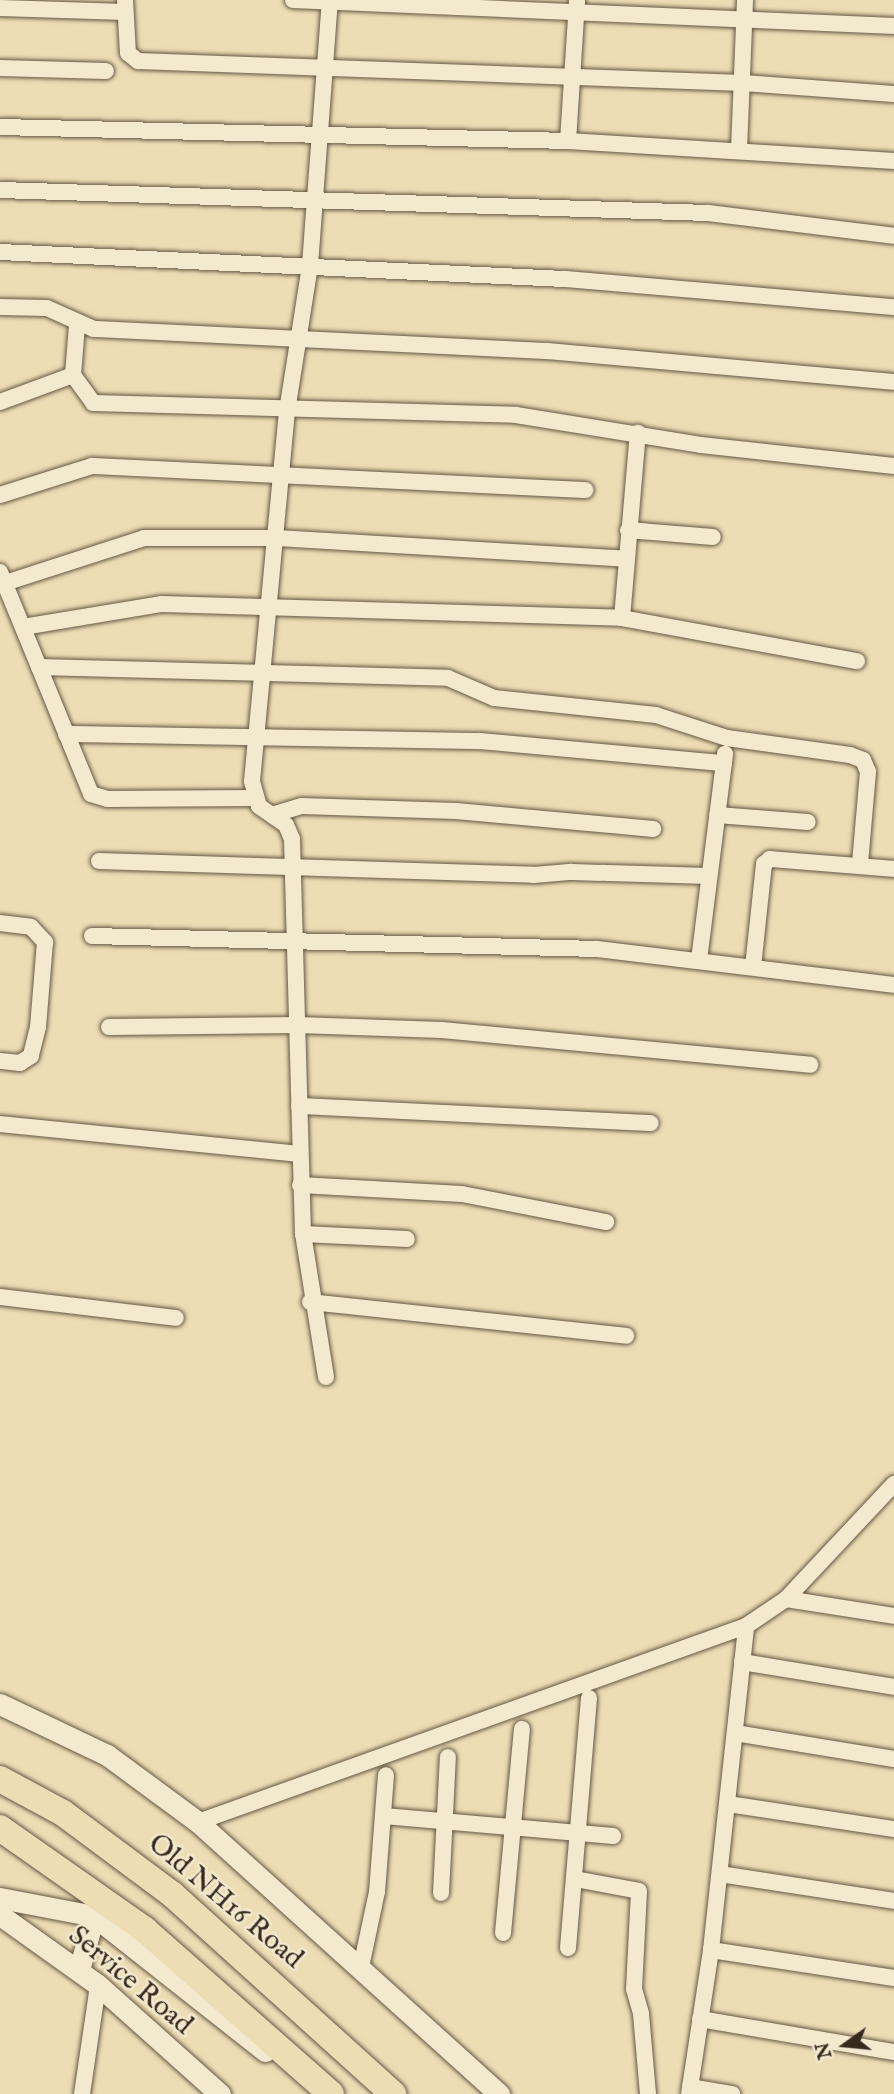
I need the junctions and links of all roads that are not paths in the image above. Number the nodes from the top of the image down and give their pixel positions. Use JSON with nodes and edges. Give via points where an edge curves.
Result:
{"nodes":[{"id":1,"x":293,"y":0,"type":"edge"},
{"id":2,"x":745,"y":0,"type":"edge"},
{"id":3,"x":330,"y":1,"type":"edge"},
{"id":4,"x":125,"y":6,"type":"edge"},
{"id":5,"x":577,"y":6,"type":"edge"},
{"id":6,"x":0,"y":8,"type":"edge"},
{"id":7,"x":744,"y":18,"type":"junction"},
{"id":8,"x":894,"y":26,"type":"edge"},
{"id":9,"x":327,"y":66,"type":"junction"},
{"id":10,"x":0,"y":68,"type":"edge"},
{"id":11,"x":106,"y":71,"type":"dead end"},
{"id":12,"x":573,"y":76,"type":"junction"},
{"id":13,"x":743,"y":83,"type":"junction"},
{"id":14,"x":894,"y":94,"type":"edge"},
{"id":15,"x":0,"y":127,"type":"edge"},
{"id":16,"x":321,"y":135,"type":"junction"},
{"id":17,"x":568,"y":141,"type":"junction"},
{"id":18,"x":739,"y":150,"type":"junction"},
{"id":19,"x":894,"y":161,"type":"edge"},
{"id":20,"x":0,"y":190,"type":"edge"},
{"id":21,"x":316,"y":198,"type":"junction"},
{"id":22,"x":894,"y":236,"type":"edge"},
{"id":23,"x":0,"y":252,"type":"edge"},
{"id":24,"x":310,"y":265,"type":"junction"},
{"id":25,"x":0,"y":307,"type":"edge"},
{"id":26,"x":894,"y":307,"type":"edge"},
{"id":27,"x":77,"y":325,"type":"junction"},
{"id":28,"x":300,"y":337,"type":"junction"},
{"id":29,"x":73,"y":375,"type":"junction"},
{"id":30,"x":894,"y":383,"type":"edge"},
{"id":31,"x":0,"y":402,"type":"edge"},
{"id":32,"x":287,"y":411,"type":"junction"},
{"id":33,"x":638,"y":433,"type":"junction"},
{"id":34,"x":894,"y":466,"type":"edge"},
{"id":35,"x":282,"y":472,"type":"junction"},
{"id":36,"x":585,"y":490,"type":"dead end"},
{"id":37,"x":0,"y":495,"type":"edge"},
{"id":38,"x":628,"y":530,"type":"junction"},
{"id":39,"x":713,"y":537,"type":"dead end"},
{"id":40,"x":277,"y":538,"type":"junction"},
{"id":41,"x":626,"y":559,"type":"junction"},
{"id":42,"x":1,"y":576,"type":"edge"},
{"id":43,"x":270,"y":605,"type":"junction"},
{"id":44,"x":622,"y":618,"type":"junction"},
{"id":45,"x":23,"y":627,"type":"junction"},
{"id":46,"x":857,"y":661,"type":"dead end"},
{"id":47,"x":39,"y":667,"type":"junction"},
{"id":48,"x":261,"y":671,"type":"junction"},
{"id":49,"x":66,"y":734,"type":"junction"},
{"id":50,"x":256,"y":737,"type":"junction"},
{"id":51,"x":727,"y":738,"type":"junction"},
{"id":52,"x":724,"y":763,"type":"junction"},
{"id":53,"x":254,"y":798,"type":"junction"},
{"id":54,"x":272,"y":815,"type":"junction"},
{"id":55,"x":717,"y":815,"type":"junction"},
{"id":56,"x":808,"y":822,"type":"dead end"},
{"id":57,"x":653,"y":829,"type":"dead end"},
{"id":58,"x":99,"y":861,"type":"dead end"},
{"id":59,"x":860,"y":864,"type":"junction"},
{"id":60,"x":295,"y":868,"type":"junction"},
{"id":61,"x":894,"y":869,"type":"edge"},
{"id":62,"x":709,"y":876,"type":"junction"},
{"id":63,"x":0,"y":923,"type":"edge"},
{"id":64,"x":92,"y":936,"type":"dead end"},
{"id":65,"x":294,"y":941,"type":"junction"},
{"id":66,"x":699,"y":960,"type":"junction"},
{"id":67,"x":753,"y":967,"type":"junction"},
{"id":68,"x":894,"y":985,"type":"edge"},
{"id":69,"x":298,"y":1025,"type":"junction"},
{"id":70,"x":109,"y":1027,"type":"dead end"},
{"id":71,"x":0,"y":1061,"type":"edge"},
{"id":72,"x":810,"y":1065,"type":"dead end"},
{"id":73,"x":299,"y":1106,"type":"junction"},
{"id":74,"x":650,"y":1123,"type":"dead end"},
{"id":75,"x":0,"y":1124,"type":"edge"},
{"id":76,"x":299,"y":1154,"type":"junction"},
{"id":77,"x":300,"y":1185,"type":"junction"},
{"id":78,"x":606,"y":1222,"type":"dead end"},
{"id":79,"x":303,"y":1234,"type":"junction"},
{"id":80,"x":407,"y":1239,"type":"dead end"},
{"id":81,"x":0,"y":1297,"type":"edge"},
{"id":82,"x":310,"y":1302,"type":"junction"},
{"id":83,"x":176,"y":1318,"type":"dead end"},
{"id":84,"x":626,"y":1336,"type":"dead end"},
{"id":85,"x":326,"y":1377,"type":"dead end"},
{"id":86,"x":894,"y":1484,"type":"edge"},
{"id":87,"x":786,"y":1600,"type":"junction"},
{"id":88,"x":894,"y":1616,"type":"edge"},
{"id":89,"x":747,"y":1626,"type":"junction"},
{"id":90,"x":743,"y":1662,"type":"junction"},
{"id":91,"x":894,"y":1687,"type":"edge"},
{"id":92,"x":589,"y":1698,"type":"dead end"},
{"id":93,"x":0,"y":1704,"type":"edge"},
{"id":94,"x":522,"y":1729,"type":"dead end"},
{"id":95,"x":735,"y":1733,"type":"junction"},
{"id":96,"x":448,"y":1757,"type":"dead end"},
{"id":97,"x":894,"y":1759,"type":"edge"},
{"id":98,"x":386,"y":1775,"type":"dead end"},
{"id":99,"x":0,"y":1779,"type":"edge"},
{"id":100,"x":728,"y":1804,"type":"junction"},
{"id":101,"x":384,"y":1816,"type":"junction"},
{"id":102,"x":444,"y":1819,"type":"junction"},
{"id":103,"x":198,"y":1822,"type":"junction"},
{"id":104,"x":513,"y":1824,"type":"junction"},
{"id":105,"x":0,"y":1828,"type":"edge"},
{"id":106,"x":894,"y":1829,"type":"edge"},
{"id":107,"x":580,"y":1833,"type":"junction"},
{"id":108,"x":613,"y":1836,"type":"dead end"},
{"id":109,"x":720,"y":1874,"type":"junction"},
{"id":110,"x":575,"y":1879,"type":"junction"},
{"id":111,"x":441,"y":1893,"type":"dead end"},
{"id":112,"x":0,"y":1898,"type":"edge"},
{"id":113,"x":894,"y":1901,"type":"edge"},
{"id":114,"x":0,"y":1914,"type":"edge"},
{"id":115,"x":94,"y":1916,"type":"junction"},
{"id":116,"x":503,"y":1933,"type":"dead end"},
{"id":117,"x":568,"y":1948,"type":"dead end"},
{"id":118,"x":711,"y":1950,"type":"junction"},
{"id":119,"x":361,"y":1968,"type":"junction"},
{"id":120,"x":79,"y":1970,"type":"junction"},
{"id":121,"x":894,"y":1978,"type":"edge"},
{"id":122,"x":98,"y":1985,"type":"junction"},
{"id":123,"x":700,"y":2020,"type":"junction"},
{"id":124,"x":894,"y":2052,"type":"edge"},
{"id":125,"x":690,"y":2090,"type":"edge"},
{"id":126,"x":82,"y":2094,"type":"edge"},
{"id":127,"x":220,"y":2094,"type":"edge"},
{"id":128,"x":323,"y":2094,"type":"edge"},
{"id":129,"x":331,"y":2094,"type":"edge"},
{"id":130,"x":393,"y":2094,"type":"edge"},
{"id":131,"x":499,"y":2094,"type":"edge"},
{"id":132,"x":648,"y":2094,"type":"edge"},
{"id":133,"x":732,"y":2094,"type":"edge"}],
"edges":[{"from":1,"to":3,"type":"street"},
{"from":2,"to":7,"type":"street"},
{"from":3,"to":5,"type":"street"},
{"from":3,"to":9,"type":"street"},
{"from":4,"to":6,"type":"street"},
{"from":4,"to":9,"type":"street","via":[[128,53],[138,61]]},
{"from":5,"to":7,"type":"street"},
{"from":5,"to":12,"type":"street"},
{"from":7,"to":8,"type":"street"},
{"from":7,"to":13,"type":"street"},
{"from":9,"to":12,"type":"street"},
{"from":9,"to":16,"type":"street"},
{"from":10,"to":11,"type":"street"},
{"from":12,"to":13,"type":"street"},
{"from":12,"to":17,"type":"street"},
{"from":13,"to":14,"type":"street"},
{"from":13,"to":18,"type":"street"},
{"from":15,"to":16,"type":"street"},
{"from":16,"to":17,"type":"street"},
{"from":16,"to":21,"type":"street"},
{"from":17,"to":18,"type":"street"},
{"from":18,"to":19,"type":"street"},
{"from":20,"to":21,"type":"street"},
{"from":21,"to":22,"type":"street","via":[[708,212]]},
{"from":21,"to":24,"type":"street"},
{"from":23,"to":24,"type":"street"},
{"from":24,"to":26,"type":"street","via":[[729,290]]},
{"from":24,"to":28,"type":"street"},
{"from":25,"to":27,"type":"street","via":[[47,308]]},
{"from":27,"to":28,"type":"street"},
{"from":27,"to":29,"type":"street"},
{"from":28,"to":30,"type":"street","via":[[547,351]]},
{"from":28,"to":32,"type":"street"},
{"from":29,"to":31,"type":"street"},
{"from":29,"to":32,"type":"street","via":[[93,403]]},
{"from":32,"to":33,"type":"street","via":[[516,415]]},
{"from":32,"to":35,"type":"street"},
{"from":33,"to":34,"type":"street","via":[[701,445]]},
{"from":33,"to":38,"type":"street"},
{"from":35,"to":36,"type":"street"},
{"from":35,"to":37,"type":"street","via":[[92,466]]},
{"from":35,"to":40,"type":"street"},
{"from":38,"to":39,"type":"street"},
{"from":38,"to":41,"type":"street"},
{"from":40,"to":41,"type":"street"},
{"from":40,"to":42,"type":"street","via":[[144,538]]},
{"from":40,"to":43,"type":"street"},
{"from":41,"to":44,"type":"street"},
{"from":42,"to":45,"type":"street"},
{"from":43,"to":44,"type":"street"},
{"from":43,"to":45,"type":"street","via":[[162,604]]},
{"from":43,"to":48,"type":"street"},
{"from":44,"to":46,"type":"street"},
{"from":45,"to":47,"type":"street"},
{"from":47,"to":48,"type":"street"},
{"from":47,"to":49,"type":"street"},
{"from":48,"to":50,"type":"street"},
{"from":48,"to":51,"type":"street","via":[[448,678],[494,698],[656,715]]},
{"from":49,"to":50,"type":"street"},
{"from":49,"to":53,"type":"street","via":[[90,794],[97,798]]},
{"from":50,"to":52,"type":"street","via":[[480,741]]},
{"from":50,"to":53,"type":"street"},
{"from":51,"to":52,"type":"street"},
{"from":51,"to":59,"type":"street","via":[[863,760],[869,772]]},
{"from":52,"to":55,"type":"street"},
{"from":53,"to":54,"type":"street"},
{"from":54,"to":57,"type":"street","via":[[302,806],[418,810]]},
{"from":54,"to":60,"type":"street","via":[[286,825]]},
{"from":55,"to":56,"type":"street"},
{"from":55,"to":62,"type":"street"},
{"from":58,"to":60,"type":"street"},
{"from":59,"to":61,"type":"street"},
{"from":59,"to":67,"type":"street","via":[[780,856],[764,864]]},
{"from":60,"to":62,"type":"street"},
{"from":60,"to":65,"type":"street"},
{"from":62,"to":66,"type":"street"},
{"from":63,"to":71,"type":"street","via":[[31,927],[45,942],[31,1056],[20,1063]]},
{"from":64,"to":65,"type":"street"},
{"from":65,"to":66,"type":"street","via":[[597,949]]},
{"from":65,"to":69,"type":"street"},
{"from":66,"to":67,"type":"street"},
{"from":67,"to":68,"type":"street"},
{"from":69,"to":70,"type":"street"},
{"from":69,"to":72,"type":"street","via":[[442,1030]]},
{"from":69,"to":73,"type":"street"},
{"from":73,"to":74,"type":"street"},
{"from":73,"to":76,"type":"street"},
{"from":75,"to":76,"type":"street"},
{"from":76,"to":77,"type":"street"},
{"from":77,"to":78,"type":"street","via":[[462,1194]]},
{"from":77,"to":79,"type":"street"},
{"from":79,"to":80,"type":"street"},
{"from":79,"to":82,"type":"street"},
{"from":81,"to":83,"type":"street"},
{"from":82,"to":84,"type":"street"},
{"from":82,"to":85,"type":"street"},
{"from":86,"to":87,"type":"street"},
{"from":87,"to":88,"type":"street"},
{"from":87,"to":89,"type":"street"},
{"from":89,"to":90,"type":"street"},
{"from":89,"to":103,"type":"street"},
{"from":90,"to":91,"type":"street"},
{"from":90,"to":95,"type":"street"},
{"from":92,"to":107,"type":"street"},
{"from":93,"to":103,"type":"street","via":[[107,1755]]},
{"from":94,"to":104,"type":"street"},
{"from":95,"to":97,"type":"street"},
{"from":95,"to":100,"type":"street"},
{"from":96,"to":102,"type":"street"},
{"from":98,"to":101,"type":"street"},
{"from":99,"to":130,"type":"main road","name":"Old NH16 Road","via":[[63,1813],[173,1895]]},
{"from":100,"to":106,"type":"street"},
{"from":100,"to":109,"type":"street"},
{"from":101,"to":102,"type":"street"},
{"from":101,"to":119,"type":"street","via":[[377,1892]]},
{"from":102,"to":104,"type":"street"},
{"from":102,"to":111,"type":"street"},
{"from":103,"to":119,"type":"street"},
{"from":104,"to":107,"type":"street"},
{"from":104,"to":116,"type":"street"},
{"from":105,"to":129,"type":"main road","via":[[145,1930]]},
{"from":107,"to":108,"type":"street"},
{"from":107,"to":110,"type":"street"},
{"from":109,"to":113,"type":"street"},
{"from":109,"to":118,"type":"street"},
{"from":110,"to":117,"type":"street"},
{"from":110,"to":132,"type":"street","via":[[639,1891],[634,1989],[641,2014]]},
{"from":112,"to":115,"type":"street"},
{"from":114,"to":120,"type":"street","name":"Service Road"},
{"from":115,"to":120,"type":"street"},
{"from":115,"to":128,"type":"street"},
{"from":118,"to":121,"type":"street"},
{"from":118,"to":123,"type":"street"},
{"from":119,"to":131,"type":"street"},
{"from":120,"to":122,"type":"street","name":"Service Road"},
{"from":122,"to":126,"type":"street"},
{"from":122,"to":127,"type":"street","name":"Service Road"},
{"from":123,"to":124,"type":"street"},
{"from":123,"to":125,"type":"street"},
{"from":125,"to":133,"type":"street"}]}
